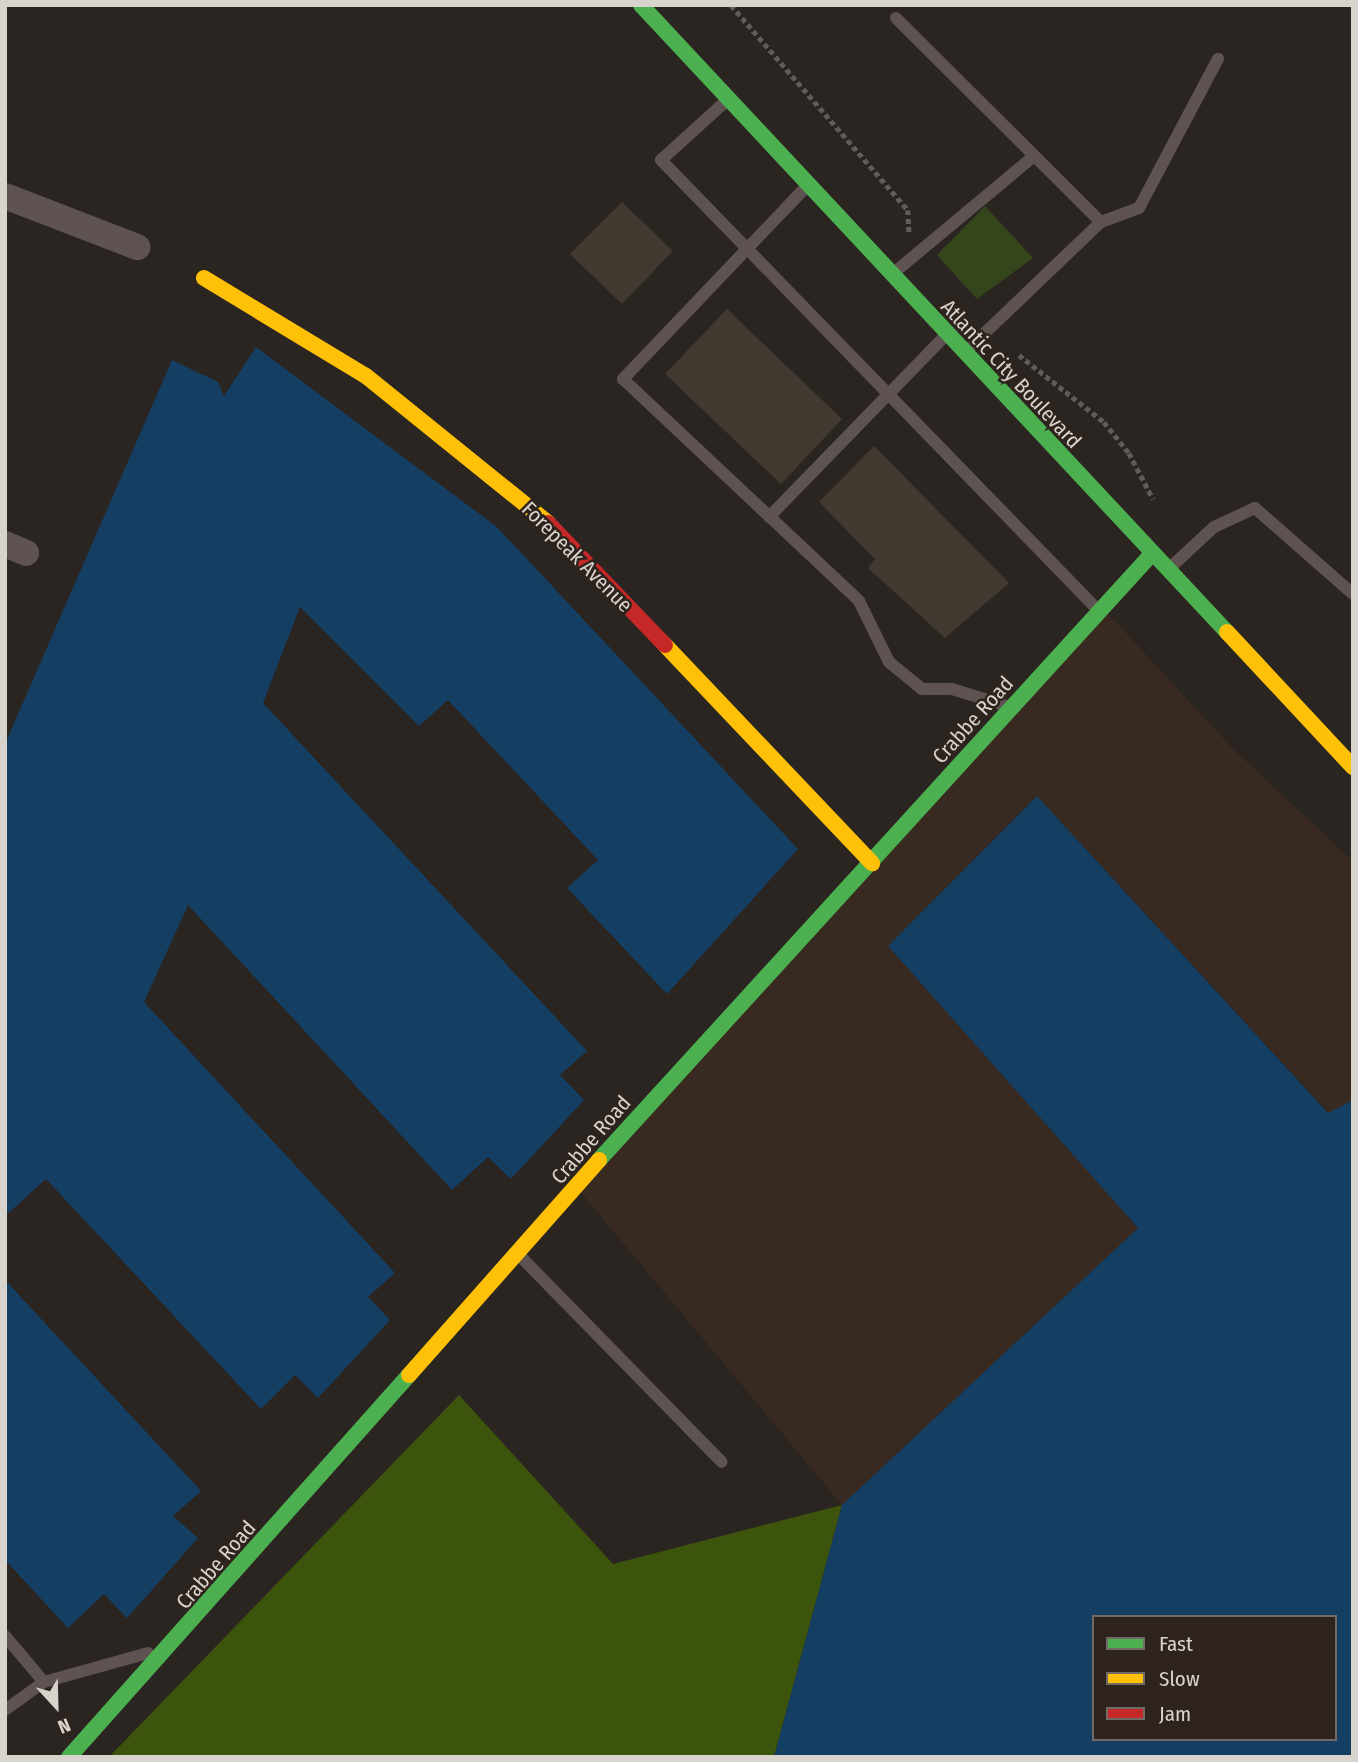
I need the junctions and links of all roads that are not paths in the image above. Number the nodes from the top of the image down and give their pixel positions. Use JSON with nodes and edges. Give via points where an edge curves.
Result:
{"nodes":[{"id":1,"x":641,"y":5,"type":"edge"},
{"id":2,"x":896,"y":18,"type":"dead end"},
{"id":3,"x":1218,"y":59,"type":"dead end"},
{"id":4,"x":728,"y":99,"type":"junction"},
{"id":5,"x":1034,"y":156,"type":"junction"},
{"id":6,"x":808,"y":186,"type":"junction"},
{"id":7,"x":5,"y":196,"type":"edge"},
{"id":8,"x":1101,"y":222,"type":"junction"},
{"id":9,"x":747,"y":246,"type":"junction"},
{"id":10,"x":137,"y":247,"type":"dead end"},
{"id":11,"x":890,"y":275,"type":"junction"},
{"id":12,"x":204,"y":278,"type":"dead end"},
{"id":13,"x":946,"y":335,"type":"junction"},
{"id":14,"x":963,"y":353,"type":"junction"},
{"id":15,"x":891,"y":393,"type":"junction"},
{"id":16,"x":769,"y":517,"type":"junction"},
{"id":17,"x":1150,"y":556,"type":"junction"},
{"id":18,"x":1164,"y":572,"type":"junction"},
{"id":19,"x":1353,"y":594,"type":"edge"},
{"id":20,"x":1101,"y":614,"type":"junction"},
{"id":21,"x":1012,"y":708,"type":"junction"},
{"id":22,"x":1353,"y":767,"type":"edge"},
{"id":23,"x":872,"y":863,"type":"junction"},
{"id":24,"x":518,"y":1254,"type":"junction"},
{"id":25,"x":722,"y":1462,"type":"dead end"},
{"id":26,"x":5,"y":1636,"type":"edge"},
{"id":27,"x":172,"y":1647,"type":"junction"},
{"id":28,"x":44,"y":1682,"type":"junction"},
{"id":29,"x":5,"y":1710,"type":"edge"},
{"id":30,"x":69,"y":1757,"type":"edge"}],
"edges":[{"from":1,"to":4,"type":"street","name":"Atlantic City Boulevard"},
{"from":2,"to":5,"type":"lane"},
{"from":3,"to":8,"type":"lane","via":[[1139,208]]},
{"from":4,"to":6,"type":"street","name":"Atlantic City Boulevard"},
{"from":4,"to":9,"type":"lane","via":[[661,160]]},
{"from":5,"to":8,"type":"lane"},
{"from":5,"to":11,"type":"lane"},
{"from":6,"to":9,"type":"lane"},
{"from":6,"to":11,"type":"street","name":"Atlantic City Boulevard"},
{"from":7,"to":10,"type":"street"},
{"from":8,"to":14,"type":"lane"},
{"from":9,"to":15,"type":"lane"},
{"from":9,"to":16,"type":"lane","via":[[623,379]]},
{"from":11,"to":13,"type":"street","name":"Atlantic City Boulevard"},
{"from":12,"to":23,"type":"street","name":"Forepeak Avenue","via":[[366,376],[543,517]]},
{"from":13,"to":14,"type":"street","name":"Atlantic City Boulevard"},
{"from":13,"to":15,"type":"lane"},
{"from":14,"to":17,"type":"street","name":"Atlantic City Boulevard"},
{"from":15,"to":16,"type":"lane"},
{"from":15,"to":20,"type":"lane"},
{"from":16,"to":21,"type":"lane","via":[[859,601],[889,662],[922,689],[952,689]]},
{"from":17,"to":18,"type":"street","name":"Atlantic City Boulevard"},
{"from":17,"to":20,"type":"street","name":"Crabbe Road"},
{"from":18,"to":19,"type":"lane","via":[[1214,527],[1255,508]]},
{"from":18,"to":22,"type":"street","name":"Atlantic City Boulevard"},
{"from":20,"to":21,"type":"street","name":"Crabbe Road"},
{"from":21,"to":23,"type":"street","name":"Crabbe Road"},
{"from":23,"to":24,"type":"street","name":"Crabbe Road"},
{"from":24,"to":25,"type":"lane"},
{"from":24,"to":27,"type":"street","name":"Crabbe Road"},
{"from":26,"to":28,"type":"lane"},
{"from":27,"to":28,"type":"lane"},
{"from":27,"to":30,"type":"street","name":"Crabbe Road"},
{"from":28,"to":29,"type":"lane"}]}
